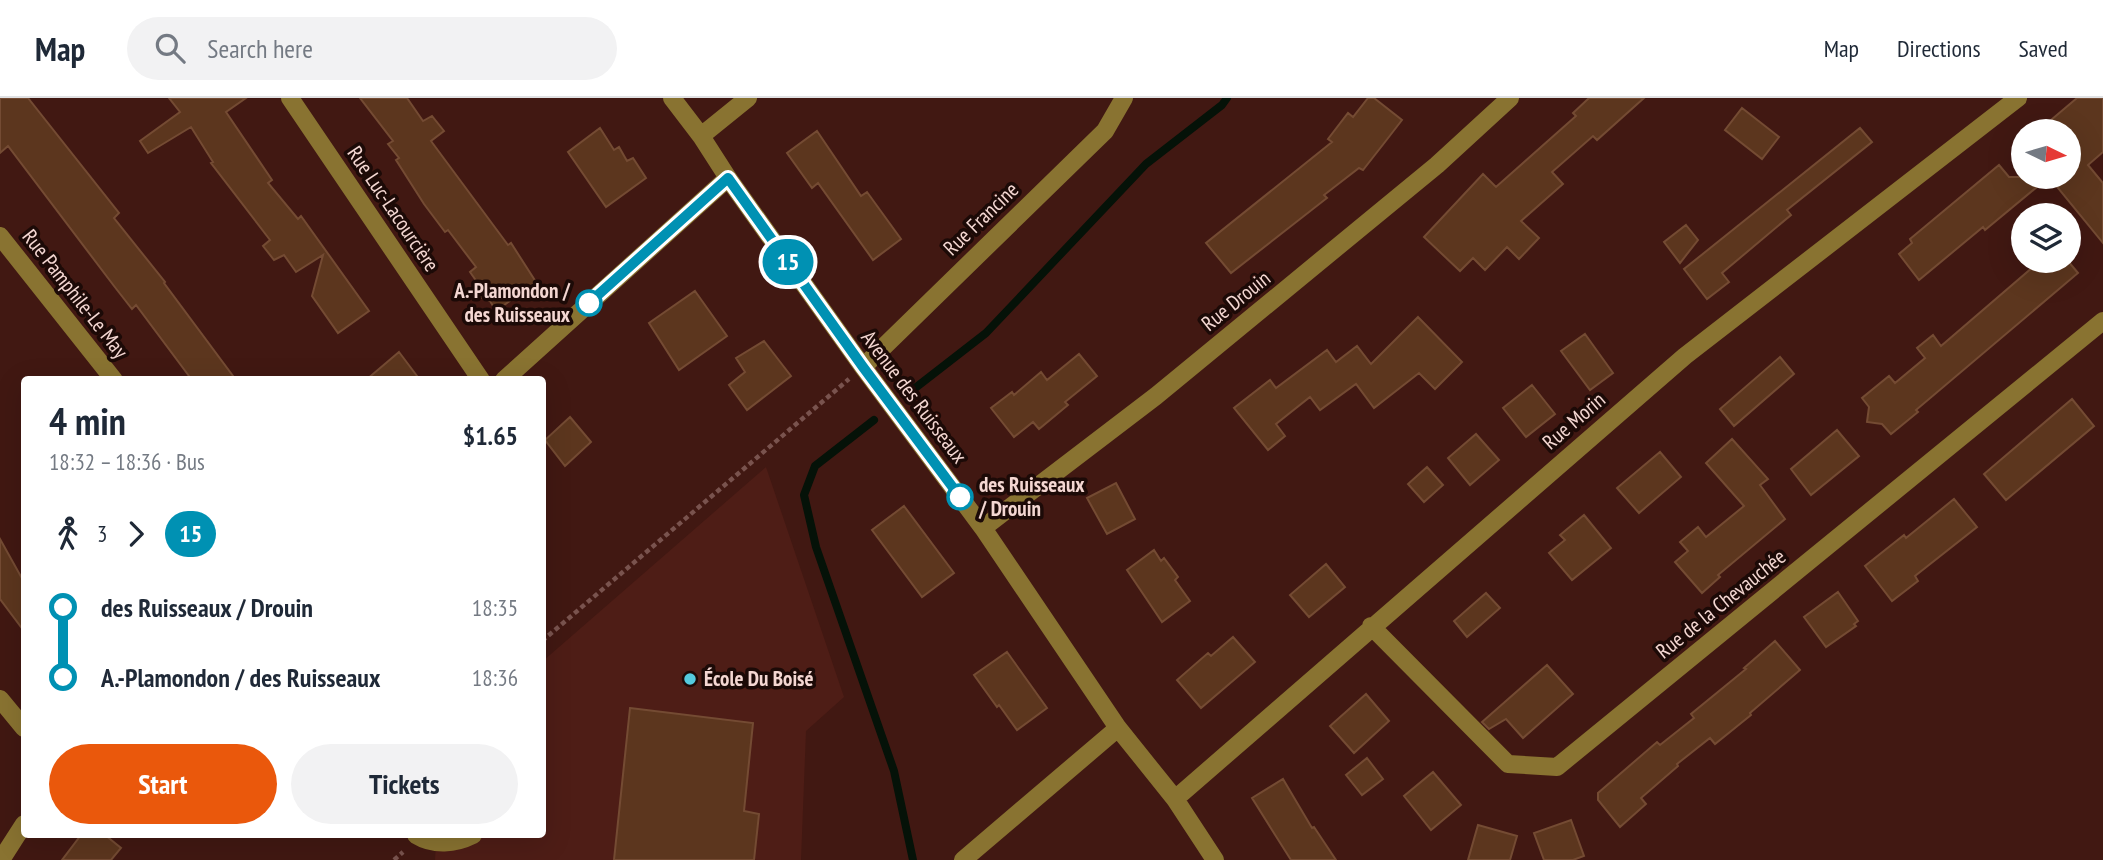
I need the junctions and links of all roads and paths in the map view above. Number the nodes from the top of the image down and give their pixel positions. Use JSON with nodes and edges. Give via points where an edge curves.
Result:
{"nodes":[{"id":1,"x":290,"y":98,"type":"edge"},
{"id":2,"x":671,"y":98,"type":"edge"},
{"id":3,"x":748,"y":98,"type":"edge"},
{"id":4,"x":1124,"y":98,"type":"edge"},
{"id":5,"x":1510,"y":98,"type":"edge"},
{"id":6,"x":2018,"y":98,"type":"edge"},
{"id":7,"x":701,"y":136,"type":"junction"},
{"id":8,"x":728,"y":178,"type":"junction"},
{"id":9,"x":0,"y":236,"type":"edge"},
{"id":10,"x":2103,"y":321,"type":"edge"},
{"id":11,"x":863,"y":367,"type":"junction"},
{"id":12,"x":111,"y":376,"type":"edge"},
{"id":13,"x":478,"y":376,"type":"edge"},
{"id":14,"x":508,"y":376,"type":"edge"},
{"id":15,"x":983,"y":528,"type":"junction"},
{"id":16,"x":1371,"y":626,"type":"junction"},
{"id":17,"x":546,"y":639,"type":"edge"},
{"id":18,"x":0,"y":699,"type":"edge"},
{"id":19,"x":21,"y":724,"type":"edge"},
{"id":20,"x":1118,"y":728,"type":"junction"},
{"id":21,"x":1175,"y":799,"type":"junction"},
{"id":22,"x":21,"y":829,"type":"edge"},
{"id":23,"x":425,"y":838,"type":"edge"},
{"id":24,"x":465,"y":838,"type":"edge"},
{"id":25,"x":1,"y":860,"type":"edge"},
{"id":26,"x":962,"y":860,"type":"edge"},
{"id":27,"x":1215,"y":860,"type":"edge"}],
"edges":[{"from":1,"to":13,"type":"street","name":"Rue Luc-Lacourcière"},
{"from":2,"to":7,"type":"street","name":"Avenue des Ruisseaux"},
{"from":3,"to":7,"type":"street"},
{"from":4,"to":11,"type":"street","name":"Rue Francine","via":[[1105,131]]},
{"from":5,"to":15,"type":"street","name":"Rue Drouin","via":[[1437,165],[1156,396]]},
{"from":6,"to":16,"type":"street","name":"Rue Morin","via":[[1685,355]]},
{"from":7,"to":8,"type":"street","name":"Avenue des Ruisseaux"},
{"from":8,"to":11,"type":"street","name":"Avenue des Ruisseaux"},
{"from":8,"to":14,"type":"street"},
{"from":9,"to":12,"type":"street","name":"Rue Pamphile-Le May"},
{"from":10,"to":16,"type":"street","name":"Rue de la Chevauchée","via":[[1557,767],[1507,764]]},
{"from":11,"to":15,"type":"street","name":"Avenue des Ruisseaux"},
{"from":11,"to":17,"type":"path"},
{"from":15,"to":20,"type":"street","name":"Avenue des Ruisseaux"},
{"from":16,"to":21,"type":"street","name":"Rue Morin"},
{"from":18,"to":19,"type":"street"},
{"from":20,"to":21,"type":"street","name":"Avenue des Ruisseaux"},
{"from":20,"to":26,"type":"street"},
{"from":21,"to":27,"type":"street","name":"Avenue des Ruisseaux"},
{"from":22,"to":25,"type":"street"},
{"from":23,"to":24,"type":"street","via":[[454,842]]}]}
